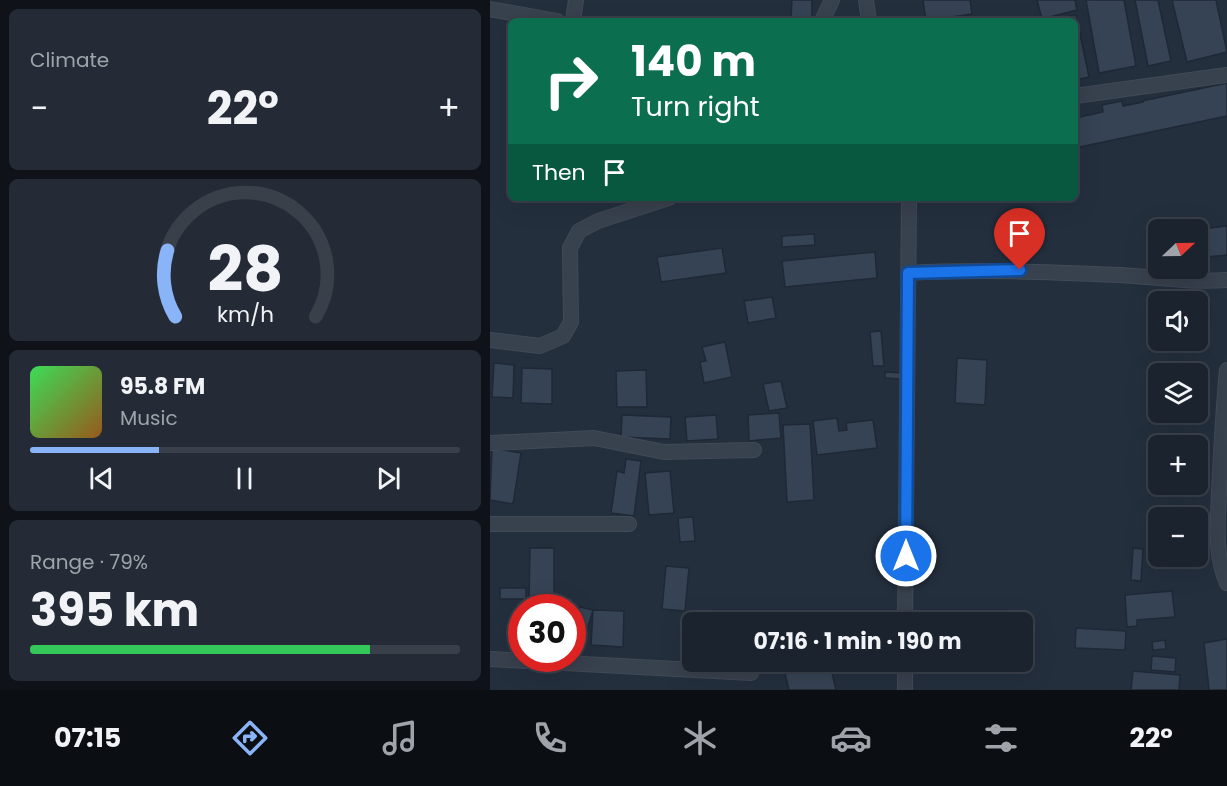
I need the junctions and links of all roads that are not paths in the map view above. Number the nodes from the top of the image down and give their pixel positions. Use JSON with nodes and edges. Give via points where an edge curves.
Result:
{"nodes":[{"id":1,"x":576,"y":0,"type":"edge"},
{"id":2,"x":832,"y":0,"type":"edge"},
{"id":3,"x":866,"y":0,"type":"edge"},
{"id":4,"x":490,"y":9,"type":"edge"},
{"id":5,"x":540,"y":18,"type":"edge"},
{"id":6,"x":573,"y":18,"type":"edge"},
{"id":7,"x":823,"y":18,"type":"edge"},
{"id":8,"x":868,"y":18,"type":"edge"},
{"id":9,"x":1226,"y":75,"type":"edge"},
{"id":10,"x":1078,"y":96,"type":"edge"},
{"id":11,"x":660,"y":201,"type":"edge"},
{"id":12,"x":909,"y":201,"type":"edge"},
{"id":13,"x":908,"y":273,"type":"junction"},
{"id":14,"x":1226,"y":280,"type":"edge"},
{"id":15,"x":490,"y":340,"type":"edge"},
{"id":16,"x":1226,"y":370,"type":"edge"},
{"id":17,"x":490,"y":443,"type":"edge"},
{"id":18,"x":754,"y":450,"type":"dead end"},
{"id":19,"x":490,"y":524,"type":"edge"},
{"id":20,"x":629,"y":524,"type":"dead end"},
{"id":21,"x":1226,"y":583,"type":"edge"},
{"id":22,"x":905,"y":612,"type":"edge"},
{"id":23,"x":490,"y":659,"type":"edge"},
{"id":24,"x":905,"y":672,"type":"edge"},
{"id":25,"x":751,"y":673,"type":"dead end"},
{"id":26,"x":905,"y":690,"type":"edge"}],
"edges":[{"from":1,"to":6,"type":"street"},
{"from":2,"to":7,"type":"street"},
{"from":3,"to":8,"type":"street"},
{"from":4,"to":5,"type":"street"},
{"from":9,"to":10,"type":"street"},
{"from":11,"to":15,"type":"street","via":[[579,231],[570,248],[571,321],[563,336],[540,346]]},
{"from":12,"to":13,"type":"street"},
{"from":13,"to":14,"type":"street","via":[[1020,270]]},
{"from":13,"to":22,"type":"street"},
{"from":16,"to":21,"type":"street","via":[[1217,548]]},
{"from":17,"to":18,"type":"street","via":[[594,438],[664,452]]},
{"from":19,"to":20,"type":"street"},
{"from":23,"to":25,"type":"street"},
{"from":24,"to":26,"type":"street"}]}
